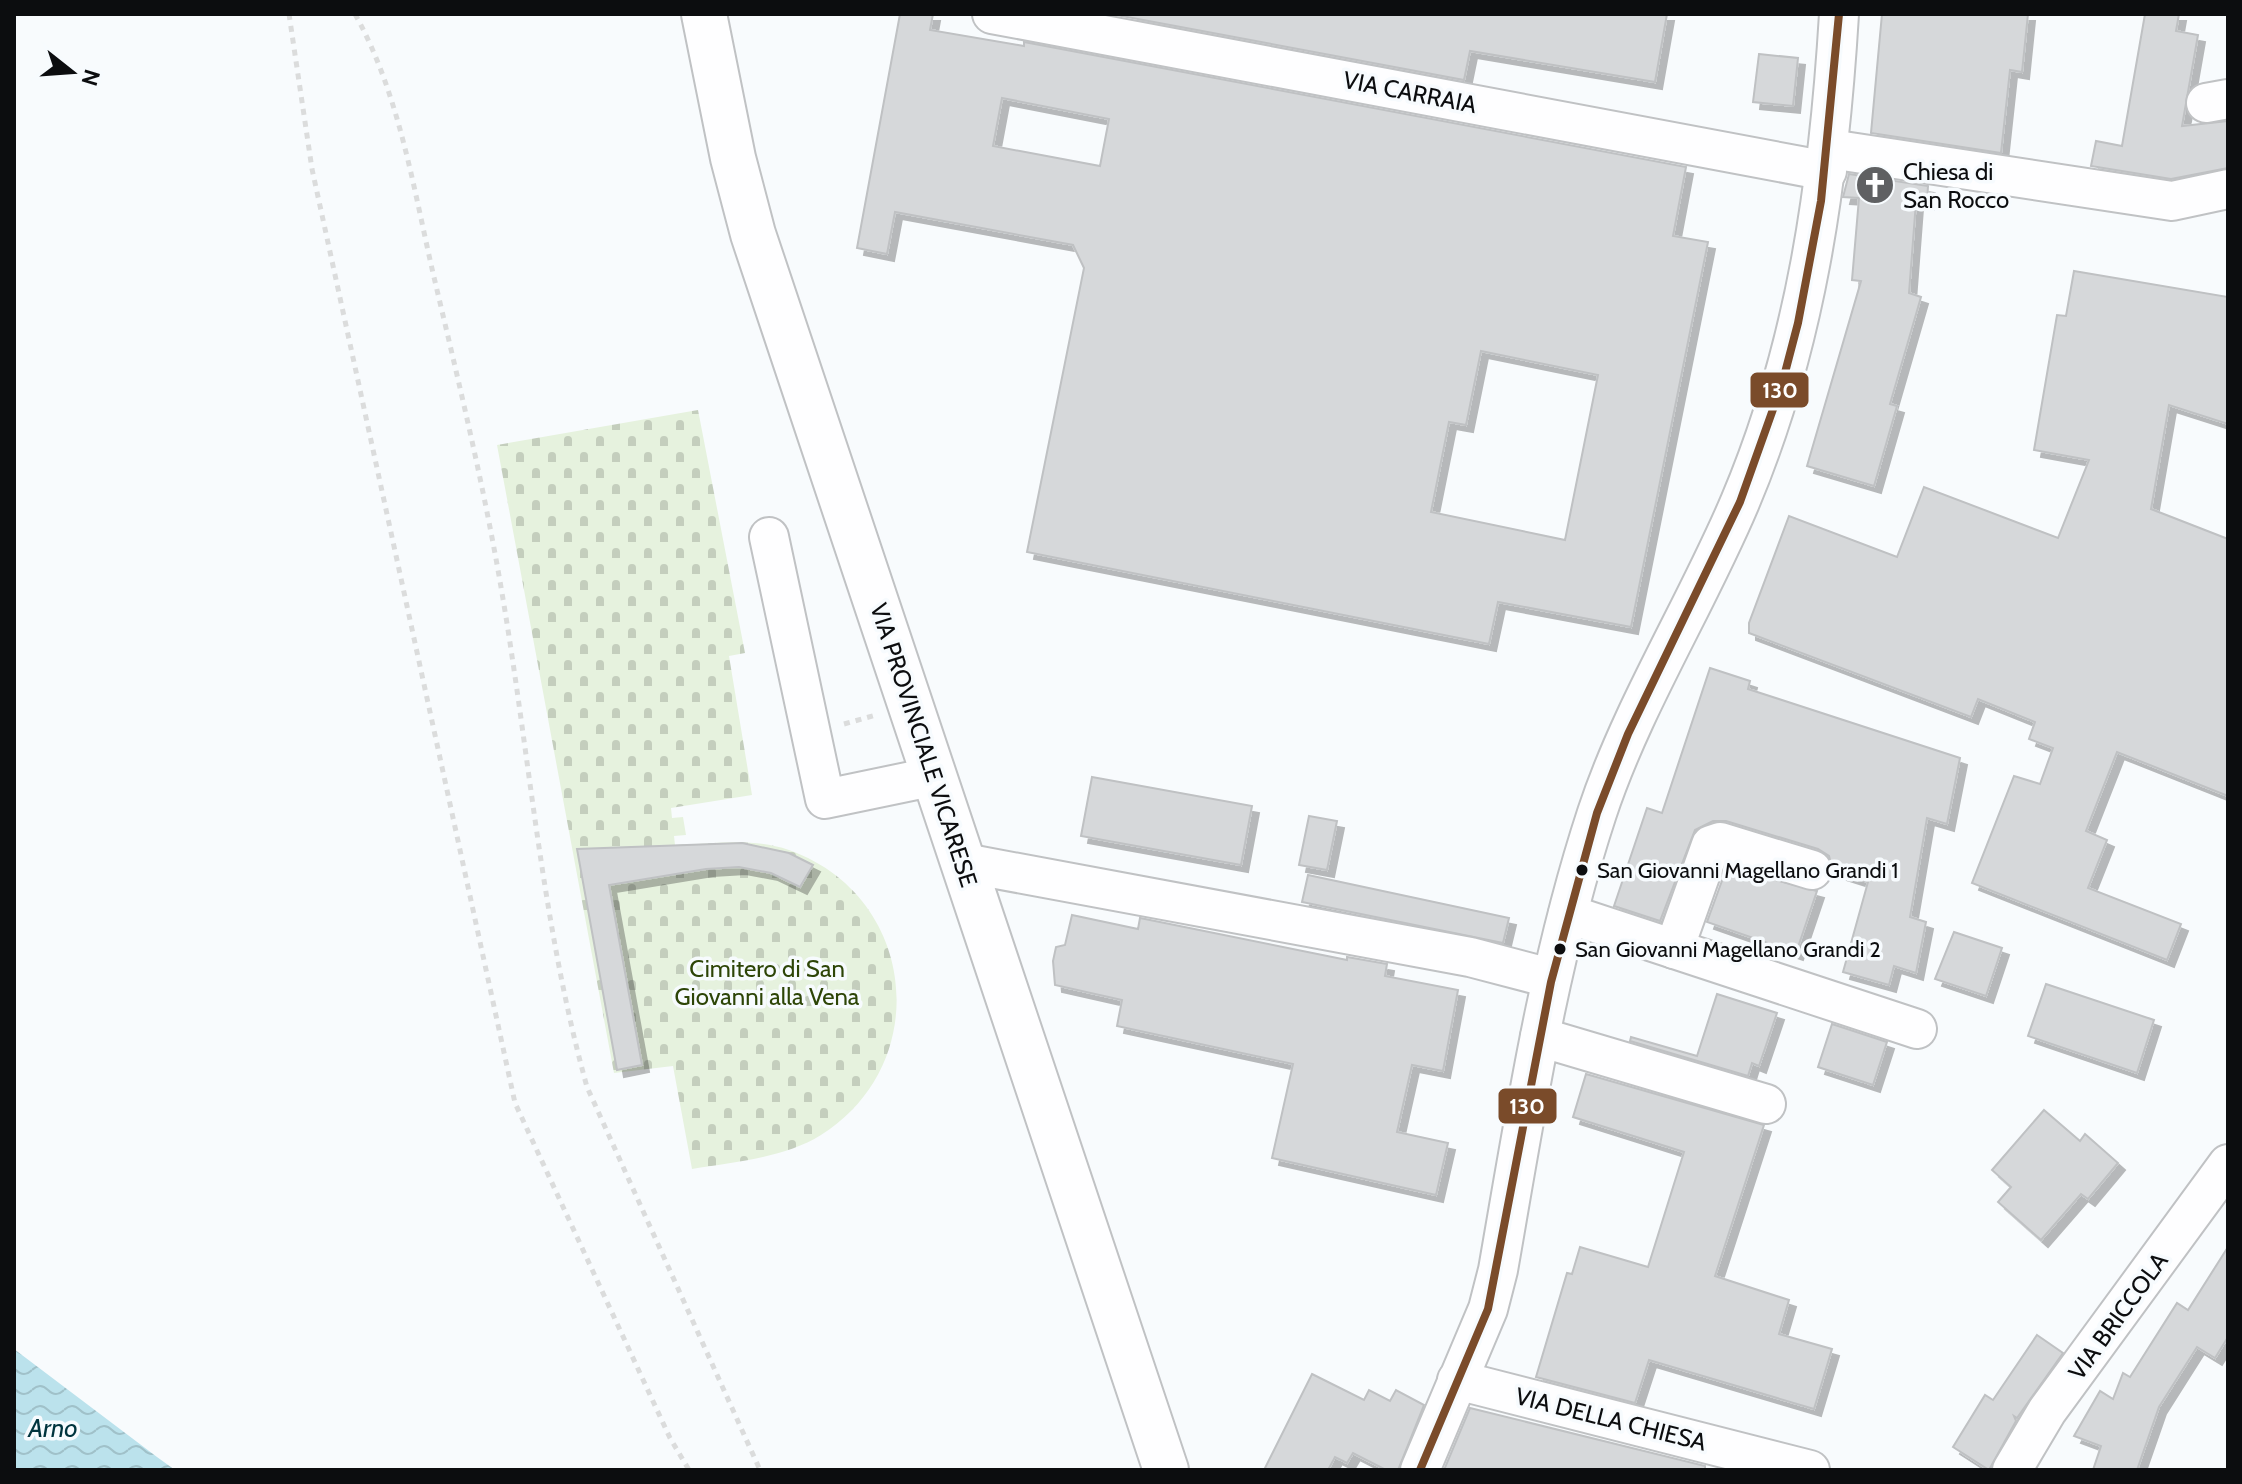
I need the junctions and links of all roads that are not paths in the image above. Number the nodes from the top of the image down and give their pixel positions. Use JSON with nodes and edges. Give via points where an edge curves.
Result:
{"nodes":[{"id":1,"x":704,"y":14,"type":"edge"},
{"id":2,"x":992,"y":14,"type":"edge"},
{"id":3,"x":1839,"y":14,"type":"edge"},
{"id":4,"x":1829,"y":160,"type":"junction"},
{"id":5,"x":2228,"y":189,"type":"edge"},
{"id":6,"x":769,"y":537,"type":"dead end"},
{"id":7,"x":936,"y":776,"type":"junction"},
{"id":8,"x":964,"y":863,"type":"junction"},
{"id":9,"x":1812,"y":870,"type":"dead end"},
{"id":10,"x":1568,"y":914,"type":"junction"},
{"id":11,"x":1674,"y":949,"type":"junction"},
{"id":12,"x":1550,"y":978,"type":"junction"},
{"id":13,"x":1917,"y":1029,"type":"dead end"},
{"id":14,"x":1540,"y":1037,"type":"junction"},
{"id":15,"x":1766,"y":1104,"type":"dead end"},
{"id":16,"x":2228,"y":1164,"type":"edge"},
{"id":17,"x":1457,"y":1380,"type":"junction"},
{"id":18,"x":1166,"y":1470,"type":"edge"},
{"id":19,"x":1420,"y":1470,"type":"edge"},
{"id":20,"x":1810,"y":1470,"type":"edge"},
{"id":21,"x":2012,"y":1470,"type":"edge"}],
"edges":[{"from":1,"to":7,"type":"main road","name":"VIA PROVINCIALE VICARESE","via":[[753,234]]},
{"from":2,"to":4,"type":"street","name":"VIA CARRAIA"},
{"from":3,"to":4,"type":"street"},
{"from":4,"to":5,"type":"street","name":"VIA CARRAIA","via":[[2172,201]]},
{"from":4,"to":10,"type":"street","via":[[1800,317],[1774,408],[1740,501],[1623,745]]},
{"from":6,"to":7,"type":"street","via":[[825,799]]},
{"from":7,"to":8,"type":"main road","name":"VIA PROVINCIALE VICARESE"},
{"from":8,"to":12,"type":"street","via":[[1470,957]]},
{"from":8,"to":18,"type":"main road","name":"VIA PROVINCIALE VICARESE"},
{"from":9,"to":11,"type":"street","via":[[1720,842],[1711,845]]},
{"from":10,"to":11,"type":"street"},
{"from":10,"to":12,"type":"street"},
{"from":11,"to":13,"type":"street"},
{"from":12,"to":14,"type":"street"},
{"from":14,"to":15,"type":"street"},
{"from":14,"to":17,"type":"street","via":[[1498,1270],[1488,1309]]},
{"from":16,"to":21,"type":"street","name":"VIA BRICCOLA","via":[[2047,1411]]},
{"from":17,"to":19,"type":"street"},
{"from":17,"to":20,"type":"street","name":"VIA DELLA CHIESA"}]}
